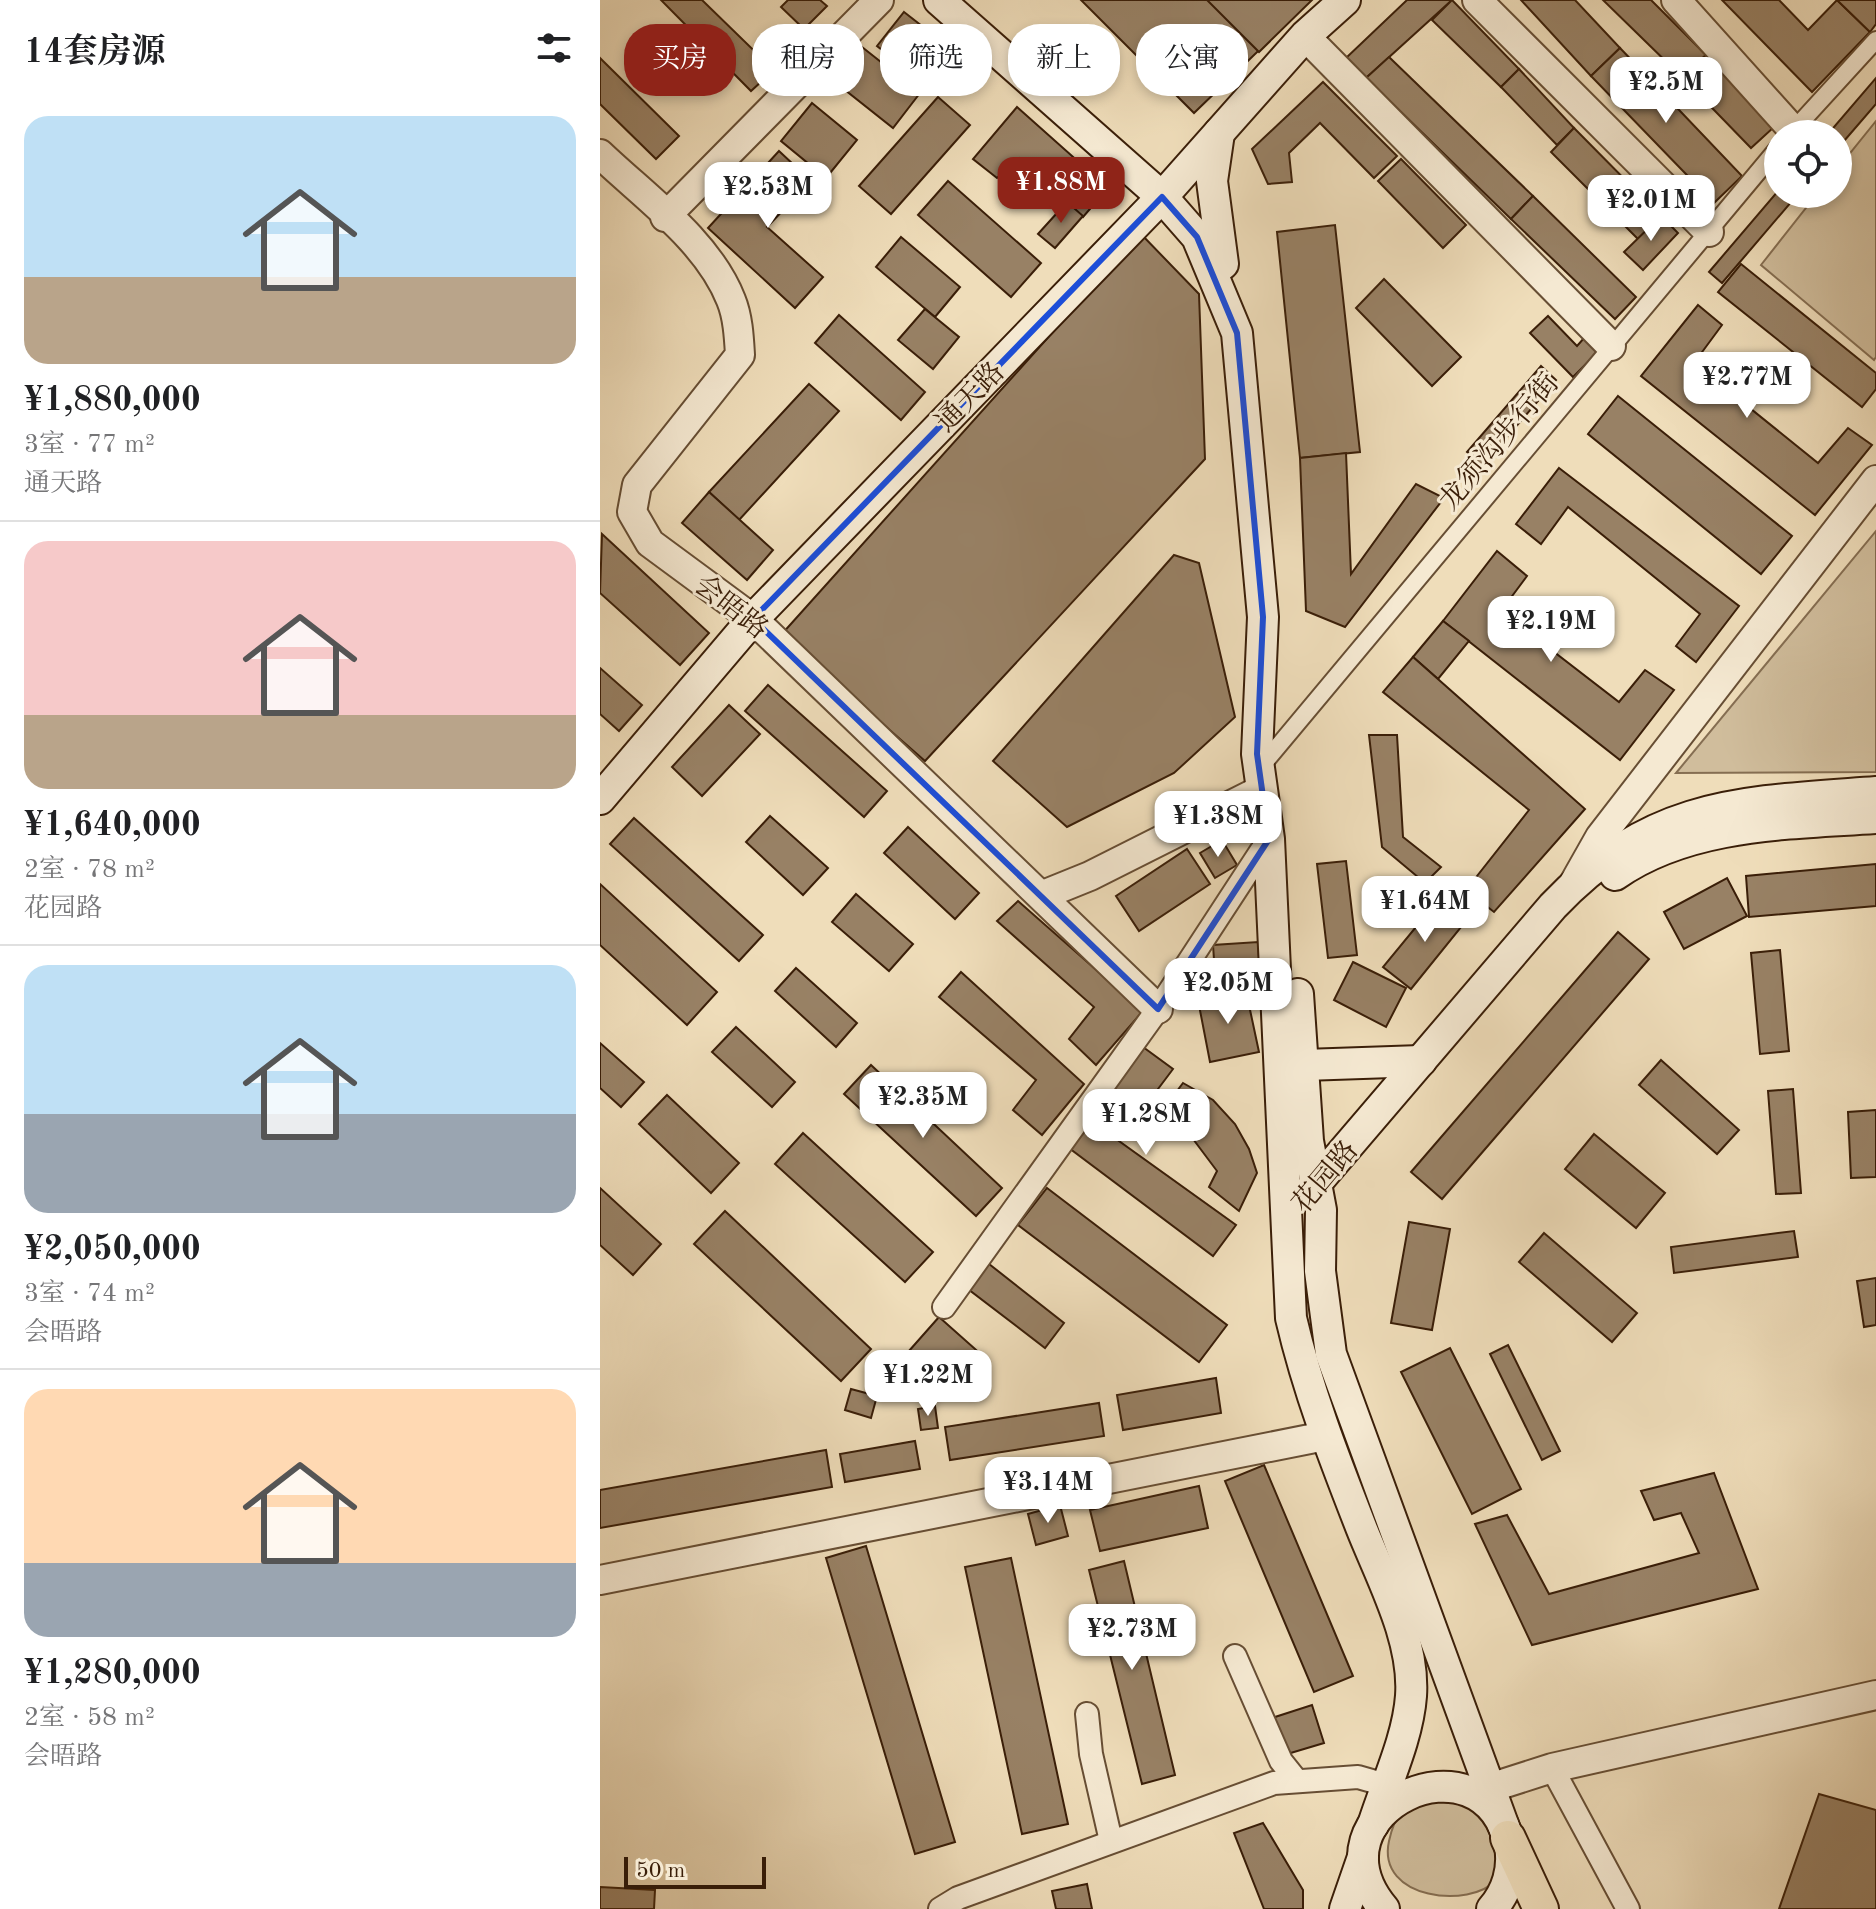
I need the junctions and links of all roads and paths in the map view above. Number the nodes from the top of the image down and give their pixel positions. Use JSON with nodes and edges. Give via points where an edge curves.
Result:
{"nodes":[{"id":1,"x":879,"y":0,"type":"edge"},
{"id":2,"x":939,"y":0,"type":"edge"},
{"id":3,"x":1345,"y":0,"type":"edge"},
{"id":4,"x":1477,"y":0,"type":"edge"},
{"id":5,"x":1676,"y":0,"type":"edge"},
{"id":6,"x":1305,"y":36,"type":"junction"},
{"id":7,"x":1876,"y":40,"type":"edge"},
{"id":8,"x":1773,"y":120,"type":"edge"},
{"id":9,"x":1803,"y":120,"type":"edge"},
{"id":10,"x":1219,"y":133,"type":"junction"},
{"id":11,"x":600,"y":154,"type":"edge"},
{"id":12,"x":1764,"y":165,"type":"edge"},
{"id":13,"x":1162,"y":197,"type":"junction"},
{"id":14,"x":665,"y":217,"type":"junction"},
{"id":15,"x":1709,"y":232,"type":"junction"},
{"id":16,"x":1237,"y":333,"type":"junction"},
{"id":17,"x":1611,"y":346,"type":"junction"},
{"id":18,"x":1876,"y":480,"type":"edge"},
{"id":19,"x":753,"y":619,"type":"junction"},
{"id":20,"x":1260,"y":779,"type":"junction"},
{"id":21,"x":1876,"y":792,"type":"edge"},
{"id":22,"x":600,"y":799,"type":"edge"},
{"id":23,"x":1876,"y":818,"type":"edge"},
{"id":24,"x":1269,"y":839,"type":"junction"},
{"id":25,"x":1271,"y":881,"type":"junction"},
{"id":26,"x":1574,"y":884,"type":"junction"},
{"id":27,"x":1043,"y":895,"type":"junction"},
{"id":28,"x":1158,"y":1009,"type":"junction"},
{"id":29,"x":1421,"y":1061,"type":"junction"},
{"id":30,"x":1304,"y":1065,"type":"junction"},
{"id":31,"x":1318,"y":1197,"type":"junction"},
{"id":32,"x":1287,"y":1218,"type":"junction"},
{"id":33,"x":944,"y":1307,"type":"dead end"},
{"id":34,"x":1325,"y":1436,"type":"junction"},
{"id":35,"x":600,"y":1580,"type":"edge"},
{"id":36,"x":1235,"y":1656,"type":"dead end"},
{"id":37,"x":1876,"y":1695,"type":"edge"},
{"id":38,"x":1087,"y":1714,"type":"dead end"},
{"id":39,"x":1552,"y":1768,"type":"junction"},
{"id":40,"x":1297,"y":1781,"type":"junction"},
{"id":41,"x":1386,"y":1785,"type":"junction"},
{"id":42,"x":1483,"y":1789,"type":"junction"},
{"id":43,"x":1369,"y":1838,"type":"junction"},
{"id":44,"x":1508,"y":1838,"type":"junction"},
{"id":45,"x":1111,"y":1841,"type":"junction"},
{"id":46,"x":940,"y":1909,"type":"edge"},
{"id":47,"x":1345,"y":1909,"type":"edge"},
{"id":48,"x":1384,"y":1909,"type":"edge"},
{"id":49,"x":1492,"y":1909,"type":"edge"},
{"id":50,"x":1541,"y":1909,"type":"edge"},
{"id":51,"x":1628,"y":1909,"type":"edge"}],
"edges":[{"from":1,"to":14,"type":"street"},
{"from":2,"to":13,"type":"main road"},
{"from":3,"to":6,"type":"main road","name":"通天路"},
{"from":4,"to":15,"type":"street"},
{"from":5,"to":8,"type":"street"},
{"from":6,"to":10,"type":"main road","name":"通天路"},
{"from":6,"to":17,"type":"street"},
{"from":7,"to":9,"type":"street","name":"龙须沟步行街"},
{"from":10,"to":13,"type":"main road","name":"通天路"},
{"from":10,"to":16,"type":"main road","via":[[1212,181],[1215,218]]},
{"from":11,"to":14,"type":"street","name":"会晤路"},
{"from":12,"to":15,"type":"street","name":"龙须沟步行街"},
{"from":13,"to":16,"type":"main road","via":[[1197,237]]},
{"from":13,"to":19,"type":"main road","name":"通天路"},
{"from":14,"to":19,"type":"street","name":"会晤路","via":[[700,250],[731,300],[740,355],[637,485],[632,512],[650,543]]},
{"from":15,"to":17,"type":"street","name":"龙须沟步行街"},
{"from":16,"to":20,"type":"main road","via":[[1263,617]]},
{"from":17,"to":20,"type":"street","name":"龙须沟步行街"},
{"from":18,"to":26,"type":"street","via":[[1600,837]]},
{"from":19,"to":22,"type":"main road","name":"通天路"},
{"from":19,"to":27,"type":"street","name":"会晤路"},
{"from":20,"to":24,"type":"main road"},
{"from":20,"to":27,"type":"street","via":[[1090,876]]},
{"from":21,"to":26,"type":"main road","name":"花园路","via":[[1772,800],[1686,815],[1620,848]]},
{"from":23,"to":31,"type":"main road","name":"花园路","via":[[1700,836],[1642,857],[1601,884]]},
{"from":24,"to":25,"type":"main road"},
{"from":24,"to":28,"type":"street"},
{"from":25,"to":30,"type":"main road","via":[[1292,917]]},
{"from":25,"to":32,"type":"main road"},
{"from":26,"to":29,"type":"main road","name":"花园路"},
{"from":27,"to":28,"type":"street","name":"会晤路"},
{"from":28,"to":33,"type":"street"},
{"from":29,"to":30,"type":"main road"},
{"from":29,"to":31,"type":"main road","name":"花园路"},
{"from":30,"to":31,"type":"main road","via":[[1308,1141]]},
{"from":31,"to":32,"type":"main road","name":"花园路"},
{"from":31,"to":42,"type":"main road","via":[[1320,1271],[1331,1354]]},
{"from":32,"to":34,"type":"main road","via":[[1291,1318]]},
{"from":34,"to":35,"type":"street"},
{"from":34,"to":41,"type":"main road","via":[[1407,1657],[1411,1696]]},
{"from":36,"to":40,"type":"street","via":[[1281,1761]]},
{"from":37,"to":39,"type":"street"},
{"from":38,"to":45,"type":"street"},
{"from":39,"to":42,"type":"street"},
{"from":39,"to":51,"type":"street"},
{"from":40,"to":41,"type":"street","via":[[1358,1777]]},
{"from":40,"to":45,"type":"street","via":[[1274,1783]]},
{"from":41,"to":43,"type":"main road"},
{"from":42,"to":43,"type":"main road","via":[[1416,1789],[1391,1802]]},
{"from":42,"to":44,"type":"main road"},
{"from":43,"to":47,"type":"main road"},
{"from":43,"to":48,"type":"main road","via":[[1370,1887]]},
{"from":44,"to":49,"type":"main road","via":[[1508,1880]]},
{"from":44,"to":50,"type":"main road"},
{"from":45,"to":46,"type":"street"}]}
